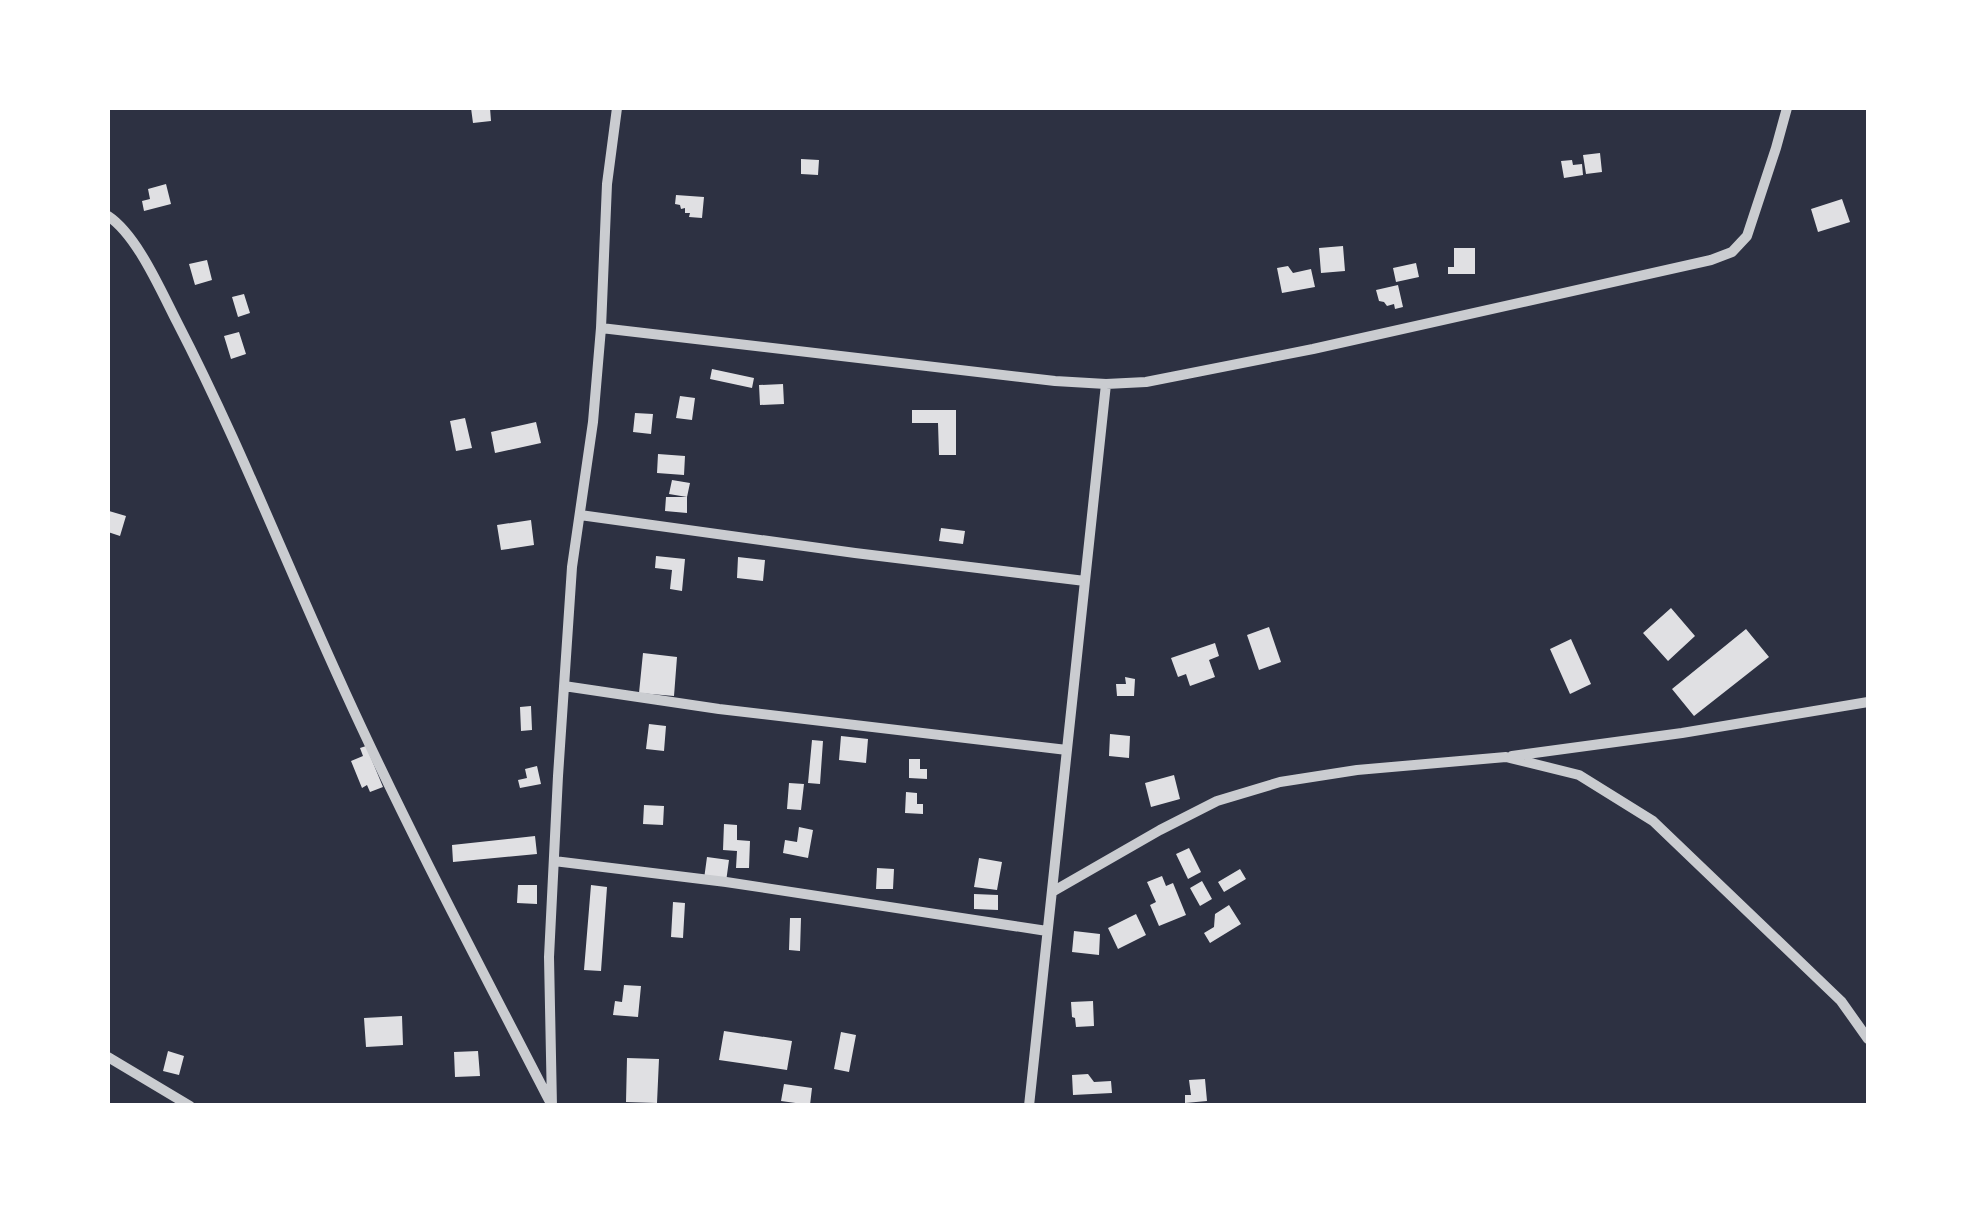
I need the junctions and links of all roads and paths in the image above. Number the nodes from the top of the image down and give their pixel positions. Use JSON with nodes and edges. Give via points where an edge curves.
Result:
{"nodes":[{"id":1,"x":617,"y":108,"type":"edge"},
{"id":2,"x":1787,"y":108,"type":"edge"},
{"id":3,"x":108,"y":216,"type":"edge"},
{"id":4,"x":600,"y":328,"type":"junction"},
{"id":5,"x":1106,"y":384,"type":"junction"},
{"id":6,"x":580,"y":514,"type":"junction"},
{"id":7,"x":1085,"y":581,"type":"junction"},
{"id":8,"x":564,"y":686,"type":"junction"},
{"id":9,"x":1868,"y":702,"type":"edge"},
{"id":10,"x":1067,"y":750,"type":"junction"},
{"id":11,"x":1506,"y":757,"type":"junction"},
{"id":12,"x":554,"y":861,"type":"junction"},
{"id":13,"x":1052,"y":892,"type":"junction"},
{"id":14,"x":1047,"y":931,"type":"junction"},
{"id":15,"x":1868,"y":1039,"type":"edge"},
{"id":16,"x":108,"y":1057,"type":"edge"},
{"id":17,"x":190,"y":1106,"type":"edge"},
{"id":18,"x":552,"y":1106,"type":"edge"},
{"id":19,"x":1030,"y":1106,"type":"edge"}],
"edges":[{"from":1,"to":4,"type":"street"},
{"from":2,"to":5,"type":"street","via":[[1747,236],[1732,252],[1313,350]]},
{"from":3,"to":18,"type":"street","via":[[139,252],[212,391],[346,695]]},
{"from":4,"to":5,"type":"street"},
{"from":4,"to":6,"type":"street"},
{"from":5,"to":7,"type":"street"},
{"from":6,"to":7,"type":"street"},
{"from":6,"to":8,"type":"street"},
{"from":7,"to":10,"type":"street"},
{"from":8,"to":10,"type":"street"},
{"from":8,"to":12,"type":"street"},
{"from":9,"to":11,"type":"street"},
{"from":10,"to":13,"type":"street"},
{"from":11,"to":13,"type":"street","via":[[1280,782],[1217,801]]},
{"from":11,"to":15,"type":"street","via":[[1579,775],[1654,821],[1841,1001]]},
{"from":12,"to":14,"type":"street"},
{"from":12,"to":18,"type":"street"},
{"from":13,"to":14,"type":"street"},
{"from":14,"to":19,"type":"street"},
{"from":16,"to":17,"type":"street"}]}
